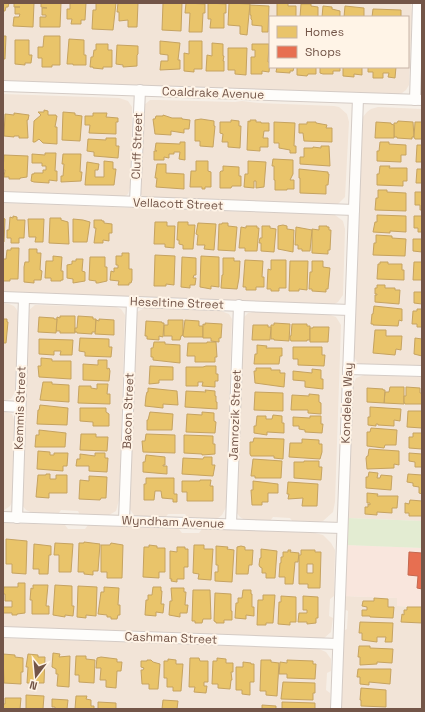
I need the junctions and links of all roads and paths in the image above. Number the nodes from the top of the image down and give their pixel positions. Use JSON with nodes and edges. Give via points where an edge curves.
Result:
{"nodes":[{"id":1,"x":418,"y":3,"type":"edge"},
{"id":2,"x":3,"y":86,"type":"edge"},
{"id":3,"x":140,"y":90,"type":"junction"},
{"id":4,"x":358,"y":98,"type":"junction"},
{"id":5,"x":418,"y":100,"type":"edge"},
{"id":6,"x":3,"y":197,"type":"edge"},
{"id":7,"x":135,"y":202,"type":"junction"},
{"id":8,"x":354,"y":210,"type":"junction"},
{"id":9,"x":3,"y":297,"type":"edge"},
{"id":10,"x":24,"y":298,"type":"junction"},
{"id":11,"x":132,"y":302,"type":"junction"},
{"id":12,"x":239,"y":305,"type":"junction"},
{"id":13,"x":350,"y":310,"type":"junction"},
{"id":14,"x":348,"y":369,"type":"junction"},
{"id":15,"x":422,"y":371,"type":"edge"},
{"id":16,"x":3,"y":406,"type":"edge"},
{"id":17,"x":20,"y":407,"type":"junction"},
{"id":18,"x":3,"y":517,"type":"edge"},
{"id":19,"x":17,"y":518,"type":"junction"},
{"id":20,"x":124,"y":521,"type":"junction"},
{"id":21,"x":231,"y":524,"type":"junction"},
{"id":22,"x":342,"y":528,"type":"junction"},
{"id":23,"x":3,"y":632,"type":"edge"},
{"id":24,"x":338,"y":644,"type":"junction"},
{"id":25,"x":336,"y":709,"type":"edge"}],
"edges":[{"from":1,"to":5,"type":"street"},
{"from":2,"to":3,"type":"street","name":"Coaldrake Avenue"},
{"from":3,"to":4,"type":"street","name":"Coaldrake Avenue"},
{"from":3,"to":7,"type":"street","name":"Cluff Street"},
{"from":4,"to":5,"type":"street","name":"Coaldrake Avenue"},
{"from":4,"to":8,"type":"street","name":"Kondelea Way"},
{"from":6,"to":7,"type":"street","name":"Vellacott Street"},
{"from":7,"to":8,"type":"street","name":"Vellacott Street"},
{"from":8,"to":13,"type":"street","name":"Kondelea Way"},
{"from":9,"to":10,"type":"street","name":"Heseltine Street"},
{"from":10,"to":11,"type":"street","name":"Heseltine Street"},
{"from":10,"to":17,"type":"street","name":"Kemmis Street"},
{"from":11,"to":12,"type":"street","name":"Heseltine Street"},
{"from":11,"to":20,"type":"street","name":"Bacon Street"},
{"from":12,"to":13,"type":"street","name":"Heseltine Street"},
{"from":12,"to":21,"type":"street","name":"Jamrozik Street"},
{"from":13,"to":14,"type":"street","name":"Kondelea Way"},
{"from":14,"to":15,"type":"street"},
{"from":14,"to":22,"type":"street","name":"Kondelea Way"},
{"from":16,"to":17,"type":"street"},
{"from":17,"to":19,"type":"street","name":"Kemmis Street"},
{"from":18,"to":19,"type":"street","name":"Wyndham Avenue"},
{"from":19,"to":20,"type":"street","name":"Wyndham Avenue"},
{"from":20,"to":21,"type":"street","name":"Wyndham Avenue"},
{"from":21,"to":22,"type":"street","name":"Wyndham Avenue"},
{"from":22,"to":24,"type":"street","name":"Kondelea Way"},
{"from":23,"to":24,"type":"street","name":"Cashman Street"},
{"from":24,"to":25,"type":"street","name":"Kondelea Way"}]}
